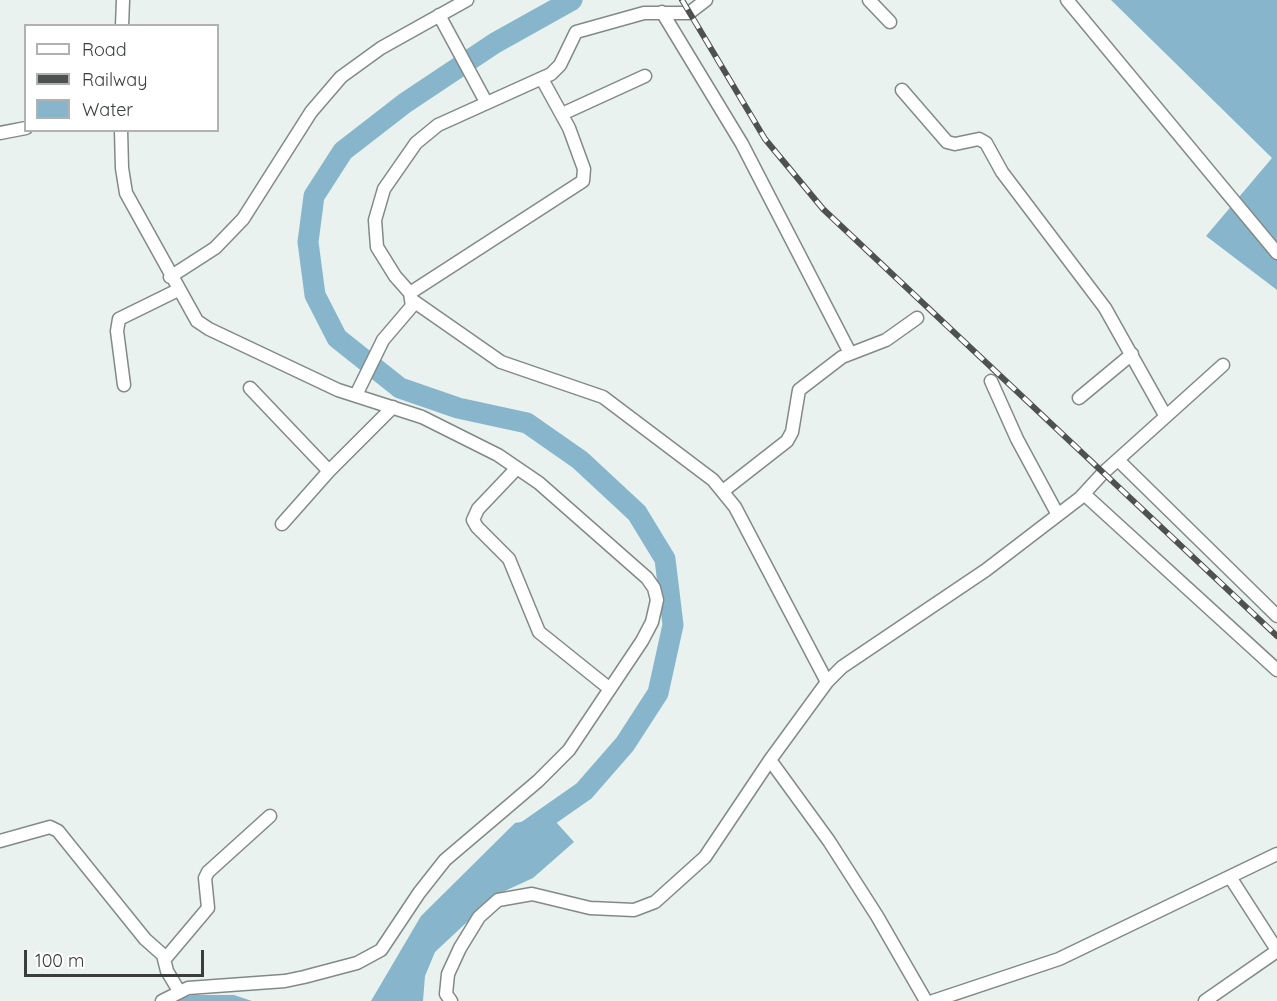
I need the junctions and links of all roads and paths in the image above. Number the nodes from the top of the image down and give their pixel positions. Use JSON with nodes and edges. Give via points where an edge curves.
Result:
{"nodes":[{"id":1,"x":123,"y":0,"type":"edge"},
{"id":2,"x":706,"y":0,"type":"edge"},
{"id":3,"x":869,"y":0,"type":"edge"},
{"id":4,"x":1066,"y":0,"type":"edge"},
{"id":5,"x":461,"y":2,"type":"edge"},
{"id":6,"x":662,"y":12,"type":"junction"},
{"id":7,"x":439,"y":15,"type":"junction"},
{"id":8,"x":890,"y":22,"type":"dead end"},
{"id":9,"x":122,"y":24,"type":"edge"},
{"id":10,"x":645,"y":76,"type":"dead end"},
{"id":11,"x":542,"y":79,"type":"junction"},
{"id":12,"x":902,"y":90,"type":"dead end"},
{"id":13,"x":486,"y":102,"type":"junction"},
{"id":14,"x":562,"y":114,"type":"junction"},
{"id":15,"x":24,"y":128,"type":"edge"},
{"id":16,"x":121,"y":132,"type":"edge"},
{"id":17,"x":0,"y":133,"type":"edge"},
{"id":18,"x":1277,"y":253,"type":"edge"},
{"id":19,"x":170,"y":277,"type":"junction"},
{"id":20,"x":178,"y":290,"type":"junction"},
{"id":21,"x":411,"y":297,"type":"junction"},
{"id":22,"x":917,"y":318,"type":"dead end"},
{"id":23,"x":850,"y":353,"type":"junction"},
{"id":24,"x":1132,"y":354,"type":"junction"},
{"id":25,"x":1222,"y":365,"type":"dead end"},
{"id":26,"x":991,"y":381,"type":"dead end"},
{"id":27,"x":124,"y":385,"type":"dead end"},
{"id":28,"x":250,"y":388,"type":"dead end"},
{"id":29,"x":356,"y":395,"type":"junction"},
{"id":30,"x":1079,"y":398,"type":"dead end"},
{"id":31,"x":393,"y":407,"type":"junction"},
{"id":32,"x":1165,"y":415,"type":"junction"},
{"id":33,"x":1118,"y":460,"type":"junction"},
{"id":34,"x":517,"y":468,"type":"junction"},
{"id":35,"x":329,"y":471,"type":"junction"},
{"id":36,"x":723,"y":491,"type":"junction"},
{"id":37,"x":1084,"y":494,"type":"junction"},
{"id":38,"x":1058,"y":515,"type":"junction"},
{"id":39,"x":282,"y":524,"type":"dead end"},
{"id":40,"x":1277,"y":616,"type":"edge"},
{"id":41,"x":1277,"y":670,"type":"edge"},
{"id":42,"x":828,"y":682,"type":"junction"},
{"id":43,"x":610,"y":689,"type":"junction"},
{"id":44,"x":770,"y":760,"type":"junction"},
{"id":45,"x":270,"y":816,"type":"dead end"},
{"id":46,"x":0,"y":841,"type":"edge"},
{"id":47,"x":1277,"y":854,"type":"edge"},
{"id":48,"x":1230,"y":877,"type":"junction"},
{"id":49,"x":1277,"y":951,"type":"edge"},
{"id":50,"x":165,"y":959,"type":"junction"},
{"id":51,"x":179,"y":990,"type":"junction"},
{"id":52,"x":162,"y":1001,"type":"edge"},
{"id":53,"x":451,"y":1001,"type":"edge"},
{"id":54,"x":926,"y":1001,"type":"edge"},
{"id":55,"x":933,"y":1001,"type":"edge"},
{"id":56,"x":1205,"y":1001,"type":"edge"}],
"edges":[{"from":1,"to":9,"type":"street"},
{"from":2,"to":6,"type":"street","via":[[689,13]]},
{"from":3,"to":8,"type":"street"},
{"from":4,"to":18,"type":"street"},
{"from":5,"to":7,"type":"street"},
{"from":6,"to":11,"type":"street","via":[[644,13],[576,32],[560,64]]},
{"from":6,"to":23,"type":"street","via":[[742,144]]},
{"from":7,"to":13,"type":"street"},
{"from":7,"to":19,"type":"street","via":[[381,48],[341,77],[311,112],[243,219],[215,248]]},
{"from":10,"to":14,"type":"street"},
{"from":11,"to":13,"type":"street"},
{"from":11,"to":14,"type":"street"},
{"from":12,"to":24,"type":"street","via":[[947,142],[979,139],[986,143],[1002,172],[1105,308]]},
{"from":13,"to":21,"type":"street","via":[[427,132],[384,189],[375,220],[377,247]]},
{"from":14,"to":21,"type":"street","via":[[584,169],[583,181]]},
{"from":15,"to":17,"type":"street"},
{"from":16,"to":19,"type":"street","via":[[126,193]]},
{"from":19,"to":20,"type":"street"},
{"from":20,"to":27,"type":"street","via":[[119,319]]},
{"from":20,"to":29,"type":"street","via":[[197,321],[209,329]]},
{"from":21,"to":29,"type":"street","via":[[412,306],[383,340]]},
{"from":21,"to":36,"type":"street","via":[[501,362],[603,397],[697,466]]},
{"from":22,"to":23,"type":"street","via":[[886,340]]},
{"from":23,"to":36,"type":"street","via":[[799,390],[788,441]]},
{"from":24,"to":30,"type":"street"},
{"from":24,"to":32,"type":"street"},
{"from":25,"to":32,"type":"street"},
{"from":26,"to":38,"type":"street"},
{"from":28,"to":35,"type":"street"},
{"from":29,"to":31,"type":"street"},
{"from":31,"to":34,"type":"street","via":[[480,444]]},
{"from":31,"to":35,"type":"street"},
{"from":32,"to":33,"type":"street"},
{"from":33,"to":37,"type":"street"},
{"from":33,"to":40,"type":"street"},
{"from":34,"to":43,"type":"street","via":[[478,509],[473,520],[509,559],[539,632]]},
{"from":34,"to":43,"type":"street","via":[[539,483],[654,588],[657,600],[652,622]]},
{"from":35,"to":39,"type":"street"},
{"from":36,"to":42,"type":"street","via":[[766,562]]},
{"from":37,"to":38,"type":"street"},
{"from":37,"to":41,"type":"street"},
{"from":38,"to":42,"type":"street","via":[[961,588],[842,667]]},
{"from":42,"to":44,"type":"street"},
{"from":43,"to":51,"type":"street","via":[[569,750],[445,860],[373,956],[285,981]]},
{"from":44,"to":53,"type":"street","via":[[705,857],[645,908],[590,908],[532,894],[498,900],[479,917],[460,948],[448,974],[446,994]]},
{"from":44,"to":54,"type":"street","via":[[829,841]]},
{"from":45,"to":50,"type":"street","via":[[207,872],[208,908]]},
{"from":46,"to":50,"type":"street","via":[[50,827],[58,831]]},
{"from":47,"to":48,"type":"street"},
{"from":48,"to":49,"type":"street"},
{"from":48,"to":55,"type":"street","via":[[1059,958]]},
{"from":49,"to":56,"type":"street"},
{"from":50,"to":51,"type":"street"},
{"from":51,"to":52,"type":"street"}]}
